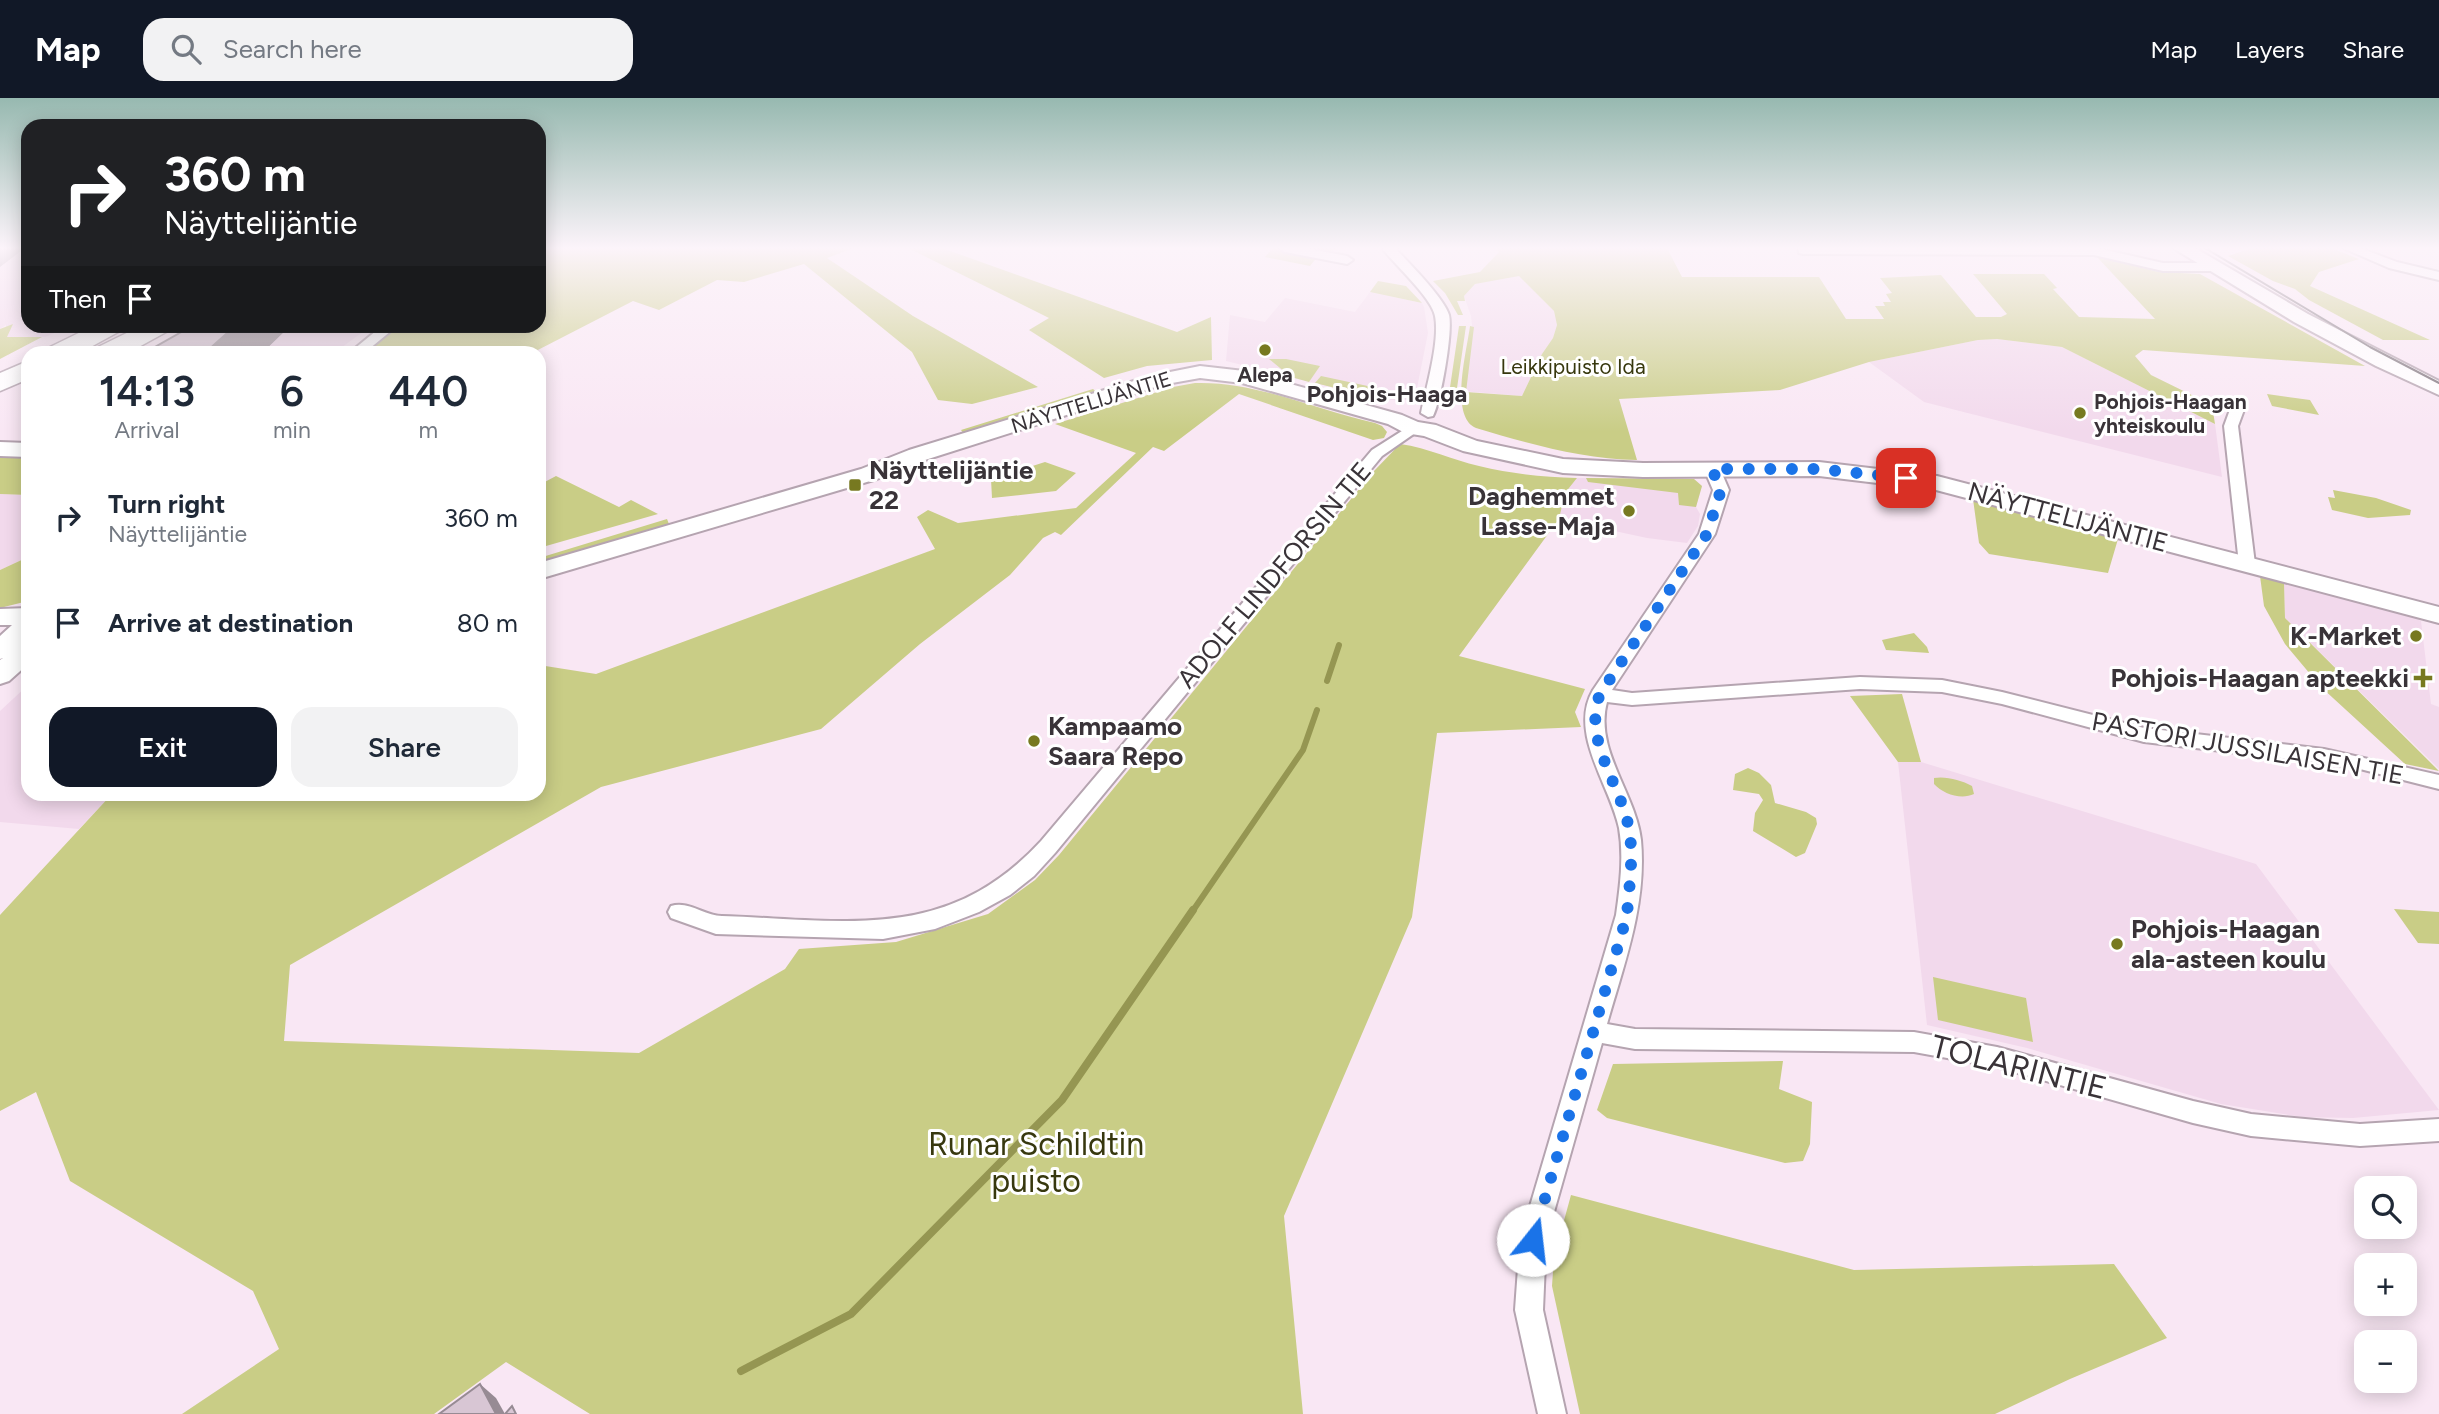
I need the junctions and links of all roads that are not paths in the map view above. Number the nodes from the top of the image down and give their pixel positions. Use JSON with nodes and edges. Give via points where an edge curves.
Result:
{"nodes":[{"id":1,"x":1438,"y":309,"type":"edge"},
{"id":2,"x":2286,"y":309,"type":"edge"},
{"id":3,"x":98,"y":333,"type":"edge"},
{"id":4,"x":146,"y":333,"type":"edge"},
{"id":5,"x":381,"y":333,"type":"edge"},
{"id":6,"x":72,"y":346,"type":"edge"},
{"id":7,"x":120,"y":346,"type":"edge"},
{"id":8,"x":364,"y":346,"type":"edge"},
{"id":9,"x":2362,"y":350,"type":"junction"},
{"id":10,"x":21,"y":372,"type":"edge"},
{"id":11,"x":2439,"y":380,"type":"edge"},
{"id":12,"x":0,"y":383,"type":"edge"},
{"id":13,"x":2439,"y":389,"type":"edge"},
{"id":14,"x":21,"y":396,"type":"edge"},
{"id":15,"x":0,"y":406,"type":"edge"},
{"id":16,"x":2238,"y":407,"type":"dead end"},
{"id":17,"x":1421,"y":422,"type":"junction"},
{"id":18,"x":1712,"y":469,"type":"junction"},
{"id":19,"x":2247,"y":564,"type":"junction"},
{"id":20,"x":546,"y":569,"type":"edge"},
{"id":21,"x":2439,"y":615,"type":"edge"},
{"id":22,"x":16,"y":633,"type":"edge"},
{"id":23,"x":0,"y":675,"type":"edge"},
{"id":24,"x":1600,"y":694,"type":"junction"},
{"id":25,"x":2439,"y":782,"type":"edge"},
{"id":26,"x":679,"y":912,"type":"dead end"},
{"id":27,"x":1594,"y":1032,"type":"junction"},
{"id":28,"x":2439,"y":1129,"type":"edge"},
{"id":29,"x":1552,"y":1414,"type":"edge"}],
"edges":[{"from":1,"to":17,"type":"street","via":[[1444,320],[1434,395]]},
{"from":2,"to":9,"type":"main road"},
{"from":3,"to":6,"type":"highway"},
{"from":4,"to":7,"type":"highway"},
{"from":5,"to":8,"type":"street"},
{"from":9,"to":11,"type":"main road"},
{"from":9,"to":13,"type":"main road"},
{"from":10,"to":12,"type":"highway"},
{"from":14,"to":15,"type":"highway"},
{"from":16,"to":19,"type":"street","via":[[2231,426]]},
{"from":17,"to":18,"type":"main road","name":"NÄYTTELIJÄNTIE","via":[[1471,446],[1557,465],[1601,470]]},
{"from":17,"to":20,"type":"main road","name":"NÄYTTELIJÄNTIE","via":[[1244,377],[1188,373],[716,521]]},
{"from":17,"to":26,"type":"street","name":"ADOLF LINDFORSIN TIE","via":[[1377,453],[1048,847],[1003,889],[935,920],[883,930],[716,925]]},
{"from":18,"to":19,"type":"main road","name":"NÄYTTELIJÄNTIE","via":[[1831,470],[1937,483]]},
{"from":18,"to":24,"type":"street","via":[[1721,490],[1707,534]]},
{"from":19,"to":21,"type":"main road","name":"NÄYTTELIJÄNTIE"},
{"from":22,"to":23,"type":"main road"},
{"from":24,"to":25,"type":"street","name":"PASTORI JUSSILAISEN TIE","via":[[1632,699],[1860,683],[1942,687],[1992,695],[2144,735],[2360,762]]},
{"from":24,"to":27,"type":"street","via":[[1594,709],[1595,731],[1629,828],[1631,864],[1627,915]]},
{"from":27,"to":28,"type":"street","name":"TOLARINTIE","via":[[1635,1039],[1914,1042],[1997,1056],[2251,1125],[2360,1135]]},
{"from":27,"to":29,"type":"street","via":[[1533,1240],[1529,1310]]}]}
